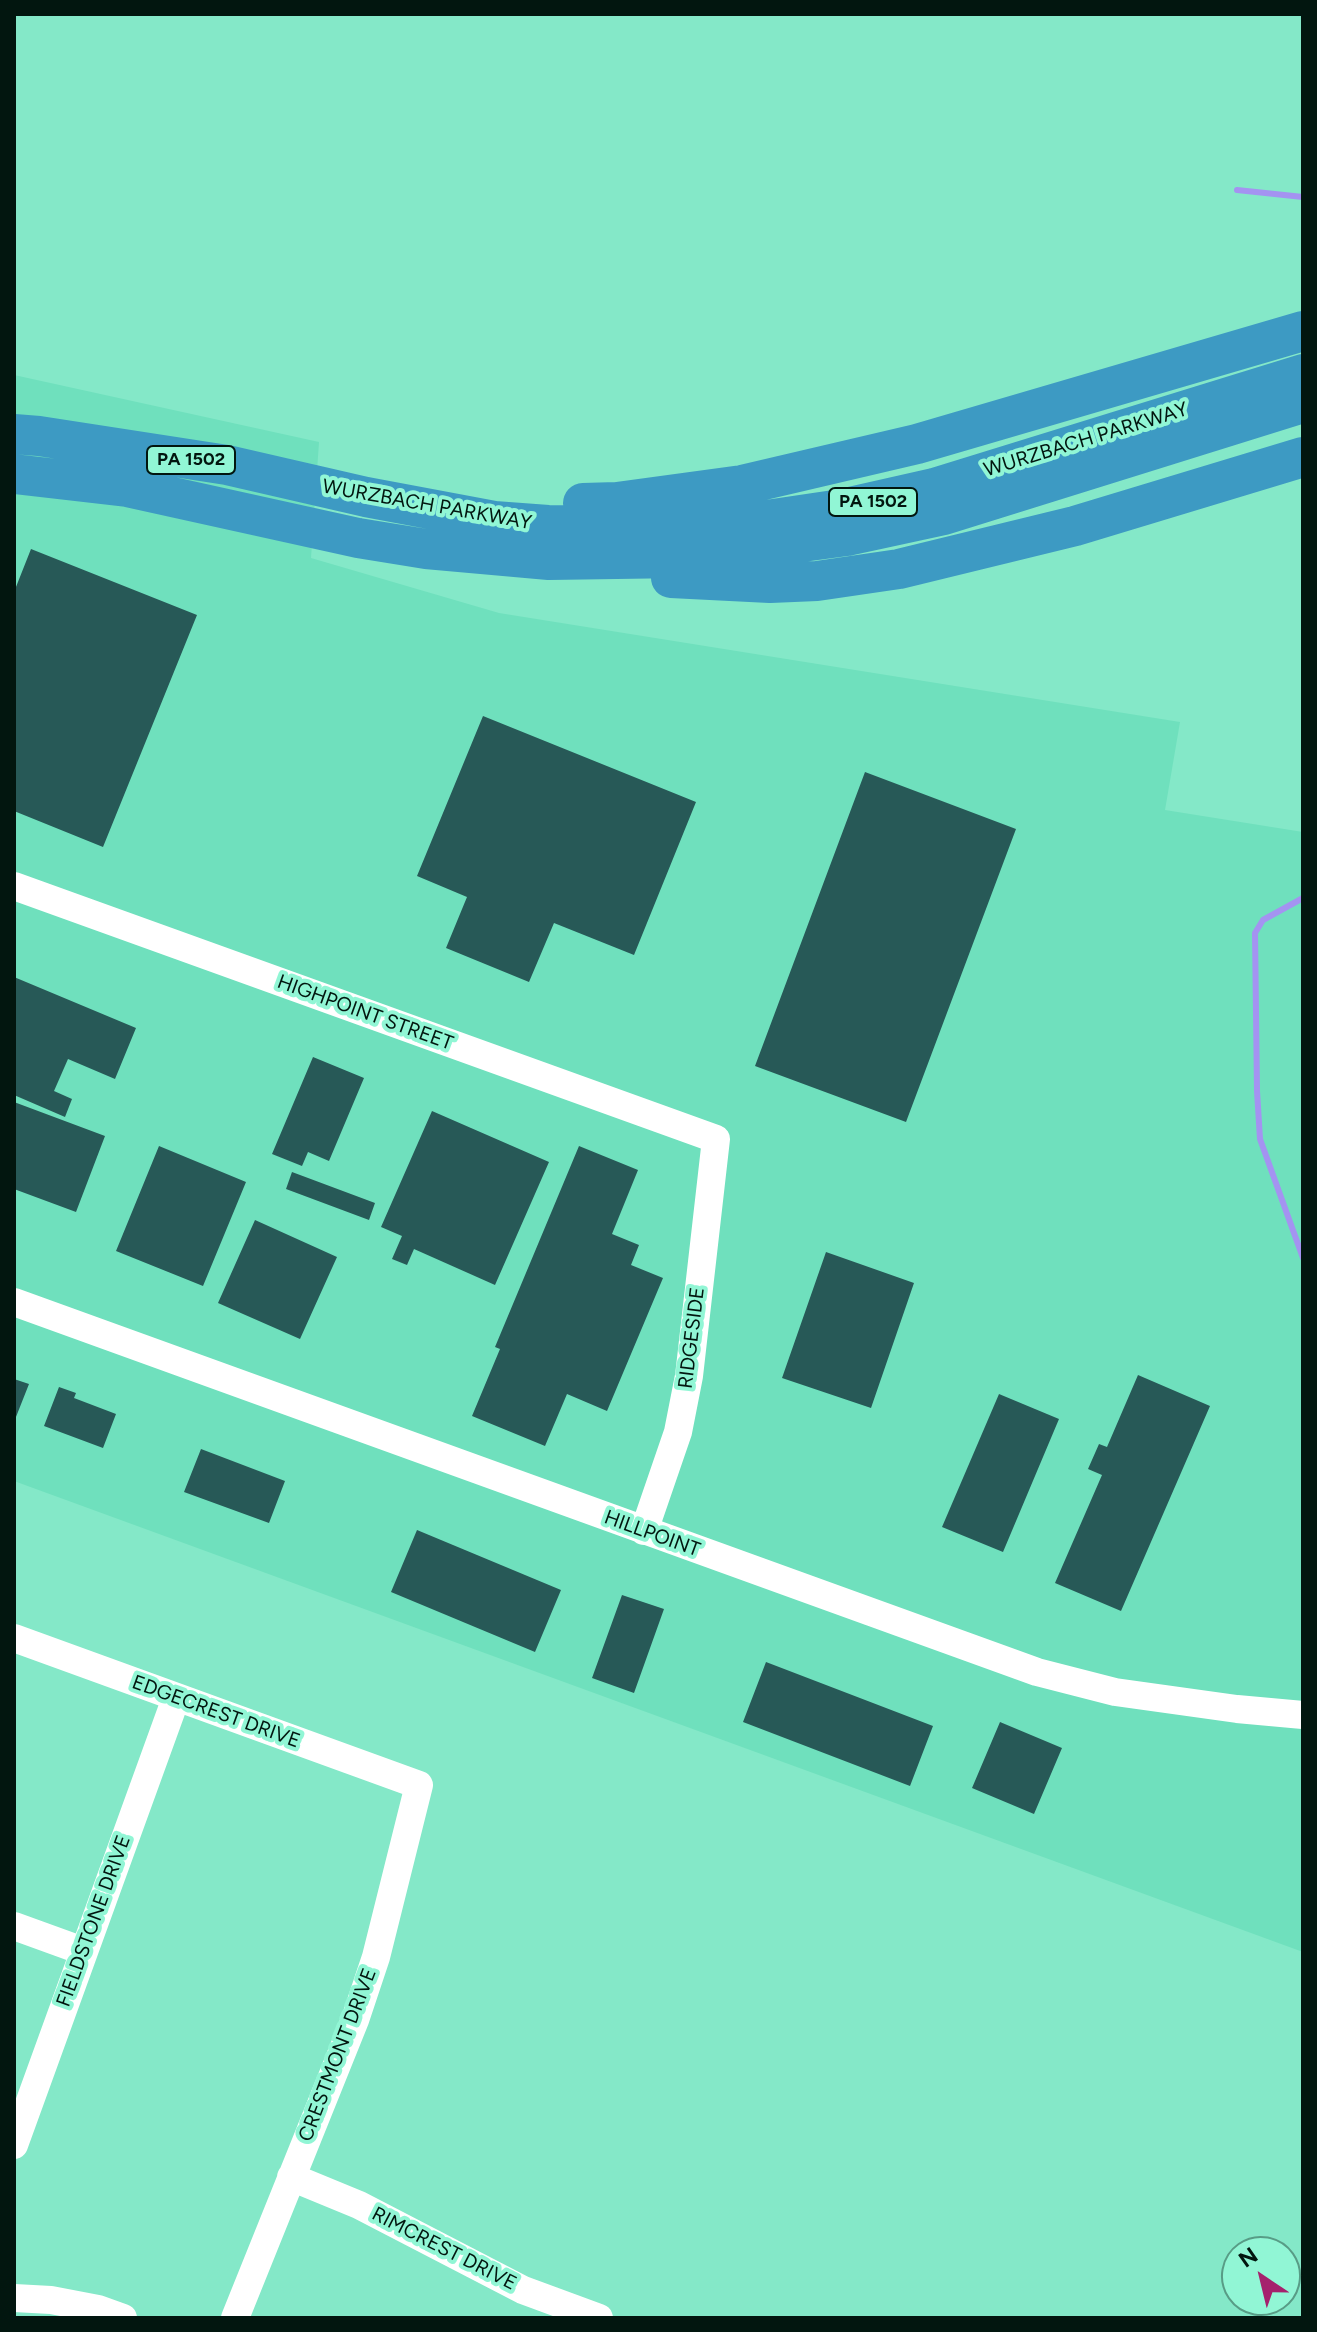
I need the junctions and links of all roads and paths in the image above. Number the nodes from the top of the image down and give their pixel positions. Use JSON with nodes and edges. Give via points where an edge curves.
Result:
{"nodes":[{"id":1,"x":1303,"y":331,"type":"edge"},
{"id":2,"x":1303,"y":374,"type":"edge"},
{"id":3,"x":1303,"y":403,"type":"edge"},
{"id":4,"x":14,"y":434,"type":"edge"},
{"id":5,"x":1303,"y":457,"type":"edge"},
{"id":6,"x":14,"y":474,"type":"edge"},
{"id":7,"x":427,"y":509,"type":"junction"},
{"id":8,"x":549,"y":560,"type":"junction"},
{"id":9,"x":14,"y":886,"type":"edge"},
{"id":10,"x":716,"y":1139,"type":"joint"},
{"id":11,"x":14,"y":1302,"type":"edge"},
{"id":12,"x":644,"y":1531,"type":"junction"},
{"id":13,"x":14,"y":1638,"type":"edge"},
{"id":14,"x":176,"y":1698,"type":"junction"},
{"id":15,"x":1303,"y":1715,"type":"edge"},
{"id":16,"x":419,"y":1785,"type":"joint"},
{"id":17,"x":14,"y":1926,"type":"edge"},
{"id":18,"x":83,"y":1951,"type":"junction"},
{"id":19,"x":14,"y":2145,"type":"edge"},
{"id":20,"x":291,"y":2177,"type":"junction"},
{"id":21,"x":14,"y":2298,"type":"edge"},
{"id":22,"x":123,"y":2318,"type":"edge"},
{"id":23,"x":235,"y":2318,"type":"edge"},
{"id":24,"x":599,"y":2318,"type":"edge"}],
"edges":[{"from":1,"to":7,"type":"highway","via":[[917,444],[742,485],[617,502]]},
{"from":2,"to":7,"type":"highway","name":"WURZBACH PARKWAY","number":"PA 1502","via":[[934,488],[841,509],[684,527],[494,521]]},
{"from":3,"to":8,"type":"highway","name":"WURZBACH PARKWAY","number":"PA 1502","via":[[944,515],[847,536],[683,558]]},
{"from":4,"to":7,"type":"highway","name":"WURZBACH PARKWAY","number":"PA 1502","via":[[227,465]]},
{"from":5,"to":8,"type":"highway","via":[[1075,526],[899,569],[817,581],[676,579]]},
{"from":6,"to":8,"type":"highway","name":"WURZBACH PARKWAY","number":"PA 1502","via":[[127,487],[358,538]]},
{"from":9,"to":10,"type":"street","name":"HIGHPOINT STREET"},
{"from":10,"to":12,"type":"street","name":"RIDGESIDE","via":[[689,1376],[674,1444]]},
{"from":11,"to":12,"type":"street","name":"HILLPOINT"},
{"from":12,"to":15,"type":"street","name":"HILLPOINT","via":[[1037,1672],[1115,1692]]},
{"from":13,"to":14,"type":"street","name":"EDGECREST DRIVE"},
{"from":14,"to":16,"type":"street","name":"EDGECREST DRIVE"},
{"from":14,"to":18,"type":"street","name":"FIELDSTONE DRIVE"},
{"from":16,"to":20,"type":"street","name":"CRESTMONT DRIVE","via":[[372,1969]]},
{"from":17,"to":18,"type":"street"},
{"from":18,"to":19,"type":"street","name":"FIELDSTONE DRIVE"},
{"from":20,"to":23,"type":"street","name":"CRESTMONT DRIVE"},
{"from":20,"to":24,"type":"street","name":"RIMCREST DRIVE","via":[[359,2205],[523,2290]]},
{"from":21,"to":22,"type":"street","via":[[51,2300]]}]}
